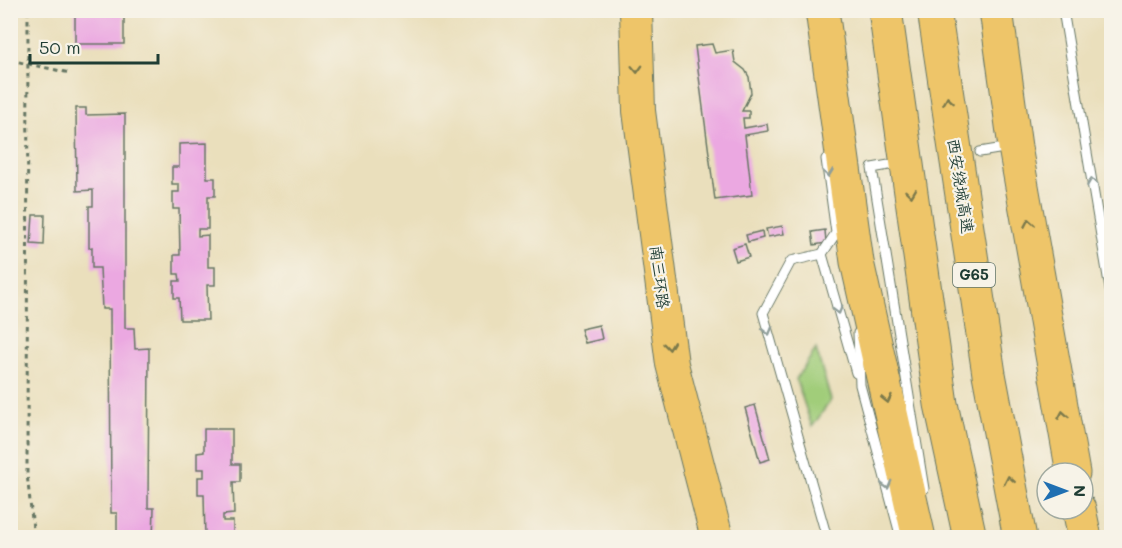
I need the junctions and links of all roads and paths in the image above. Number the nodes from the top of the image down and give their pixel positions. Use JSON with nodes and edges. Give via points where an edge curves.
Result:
{"nodes":[{"id":1,"x":28,"y":10,"type":"edge"},
{"id":2,"x":636,"y":10,"type":"edge"},
{"id":3,"x":822,"y":10,"type":"edge"},
{"id":4,"x":885,"y":10,"type":"edge"},
{"id":5,"x":934,"y":10,"type":"edge"},
{"id":6,"x":996,"y":10,"type":"edge"},
{"id":7,"x":1063,"y":10,"type":"edge"},
{"id":8,"x":10,"y":60,"type":"edge"},
{"id":9,"x":28,"y":64,"type":"junction"},
{"id":10,"x":70,"y":73,"type":"dead end"},
{"id":11,"x":1015,"y":147,"type":"junction"},
{"id":12,"x":825,"y":151,"type":"dead end"},
{"id":13,"x":980,"y":152,"type":"dead end"},
{"id":14,"x":889,"y":165,"type":"dead end"},
{"id":15,"x":822,"y":254,"type":"junction"},
{"id":16,"x":856,"y":262,"type":"junction"},
{"id":17,"x":1112,"y":302,"type":"edge"},
{"id":18,"x":858,"y":307,"type":"dead end"},
{"id":19,"x":858,"y":318,"type":"dead end"},
{"id":20,"x":860,"y":385,"type":"junction"},
{"id":21,"x":1071,"y":461,"type":"edge"},
{"id":22,"x":916,"y":521,"type":"edge"},
{"id":23,"x":1082,"y":521,"type":"edge"},
{"id":24,"x":34,"y":537,"type":"edge"},
{"id":25,"x":717,"y":537,"type":"edge"},
{"id":26,"x":827,"y":537,"type":"edge"},
{"id":27,"x":970,"y":537,"type":"edge"},
{"id":28,"x":1020,"y":537,"type":"edge"},
{"id":29,"x":1084,"y":537,"type":"edge"}],
"edges":[{"from":1,"to":9,"type":"path"},
{"from":2,"to":25,"type":"highway","name":"南三环路","one_way":true,"via":[[639,111],[672,364]]},
{"from":3,"to":16,"type":"highway"},
{"from":4,"to":27,"type":"highway","one_way":true,"via":[[941,404]]},
{"from":28,"to":5,"type":"highway","name":"西安绕城高速","number":"G65","one_way":true,"via":[[989,374]]},
{"from":6,"to":11,"type":"highway"},
{"from":17,"to":7,"type":"lane","one_way":true},
{"from":8,"to":9,"type":"path"},
{"from":9,"to":10,"type":"path"},
{"from":9,"to":24,"type":"path","via":[[27,474]]},
{"from":11,"to":13,"type":"lane"},
{"from":21,"to":11,"type":"highway","one_way":true},
{"from":12,"to":15,"type":"lane","one_way":true,"via":[[836,233]]},
{"from":14,"to":22,"type":"lane","via":[[872,168]]},
{"from":15,"to":20,"type":"lane","one_way":true},
{"from":15,"to":26,"type":"lane","one_way":true,"via":[[791,261],[763,313]]},
{"from":16,"to":18,"type":"lane"},
{"from":16,"to":22,"type":"highway","one_way":true},
{"from":19,"to":20,"type":"lane"},
{"from":20,"to":22,"type":"lane","one_way":true},
{"from":23,"to":29,"type":"highway"}]}
